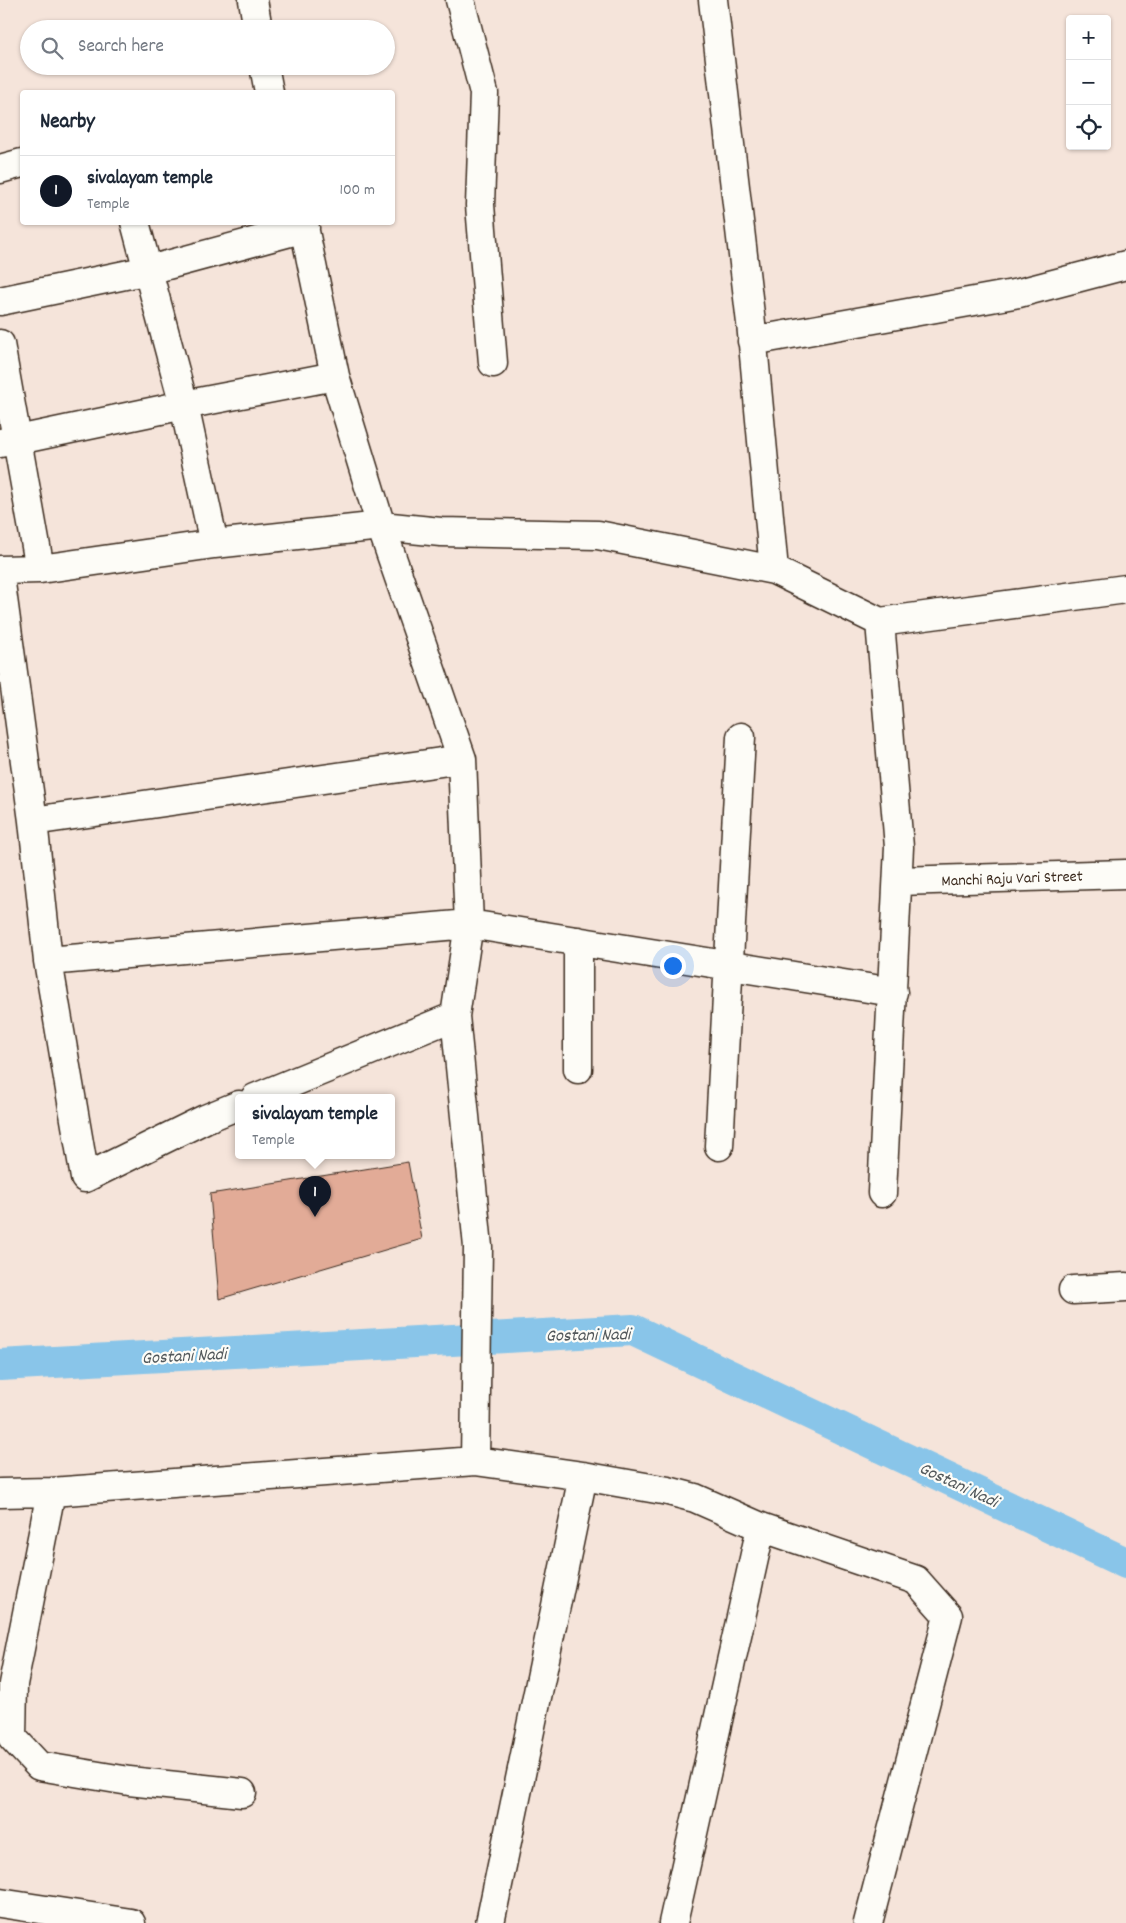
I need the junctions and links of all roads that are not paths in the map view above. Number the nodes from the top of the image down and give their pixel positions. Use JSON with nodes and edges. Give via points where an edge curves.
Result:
{"nodes":[{"id":1,"x":252,"y":0,"type":"edge"},
{"id":2,"x":460,"y":0,"type":"edge"},
{"id":3,"x":713,"y":0,"type":"edge"},
{"id":4,"x":256,"y":20,"type":"edge"},
{"id":5,"x":266,"y":75,"type":"edge"},
{"id":6,"x":269,"y":90,"type":"edge"},
{"id":7,"x":20,"y":164,"type":"edge"},
{"id":8,"x":0,"y":169,"type":"edge"},
{"id":9,"x":136,"y":225,"type":"edge"},
{"id":10,"x":304,"y":225,"type":"edge"},
{"id":11,"x":1126,"y":265,"type":"edge"},
{"id":12,"x":149,"y":270,"type":"junction"},
{"id":13,"x":0,"y":302,"type":"edge"},
{"id":14,"x":752,"y":341,"type":"junction"},
{"id":15,"x":0,"y":344,"type":"edge"},
{"id":16,"x":493,"y":363,"type":"dead end"},
{"id":17,"x":335,"y":376,"type":"junction"},
{"id":18,"x":184,"y":404,"type":"junction"},
{"id":19,"x":9,"y":442,"type":"edge"},
{"id":20,"x":380,"y":526,"type":"junction"},
{"id":21,"x":214,"y":544,"type":"junction"},
{"id":22,"x":40,"y":569,"type":"junction"},
{"id":23,"x":0,"y":570,"type":"edge"},
{"id":24,"x":774,"y":570,"type":"junction"},
{"id":25,"x":0,"y":576,"type":"edge"},
{"id":26,"x":1126,"y":589,"type":"edge"},
{"id":27,"x":880,"y":622,"type":"junction"},
{"id":28,"x":740,"y":738,"type":"dead end"},
{"id":29,"x":462,"y":759,"type":"junction"},
{"id":30,"x":33,"y":821,"type":"junction"},
{"id":31,"x":1126,"y":874,"type":"edge"},
{"id":32,"x":899,"y":881,"type":"junction"},
{"id":33,"x":469,"y":924,"type":"junction"},
{"id":34,"x":578,"y":941,"type":"junction"},
{"id":35,"x":48,"y":961,"type":"junction"},
{"id":36,"x":728,"y":965,"type":"junction"},
{"id":37,"x":893,"y":992,"type":"junction"},
{"id":38,"x":455,"y":1016,"type":"junction"},
{"id":39,"x":578,"y":1069,"type":"dead end"},
{"id":40,"x":265,"y":1094,"type":"edge"},
{"id":41,"x":235,"y":1107,"type":"edge"},
{"id":42,"x":719,"y":1146,"type":"dead end"},
{"id":43,"x":882,"y":1194,"type":"dead end"},
{"id":44,"x":1126,"y":1287,"type":"edge"},
{"id":45,"x":1073,"y":1290,"type":"dead end"},
{"id":46,"x":474,"y":1461,"type":"junction"},
{"id":47,"x":582,"y":1476,"type":"junction"},
{"id":48,"x":51,"y":1492,"type":"junction"},
{"id":49,"x":0,"y":1493,"type":"edge"},
{"id":50,"x":761,"y":1526,"type":"junction"},
{"id":51,"x":242,"y":1793,"type":"dead end"},
{"id":52,"x":0,"y":1903,"type":"edge"},
{"id":53,"x":131,"y":1923,"type":"edge"},
{"id":54,"x":490,"y":1923,"type":"edge"},
{"id":55,"x":673,"y":1923,"type":"edge"},
{"id":56,"x":868,"y":1923,"type":"edge"}],
"edges":[{"from":1,"to":4,"type":"street"},
{"from":2,"to":16,"type":"street","via":[[484,93],[480,205]]},
{"from":3,"to":14,"type":"street"},
{"from":5,"to":6,"type":"street"},
{"from":7,"to":8,"type":"street"},
{"from":9,"to":12,"type":"street"},
{"from":10,"to":12,"type":"street"},
{"from":10,"to":17,"type":"street"},
{"from":11,"to":14,"type":"street","via":[[1019,293]]},
{"from":12,"to":13,"type":"street"},
{"from":12,"to":18,"type":"street"},
{"from":14,"to":24,"type":"street"},
{"from":15,"to":19,"type":"street"},
{"from":17,"to":18,"type":"street"},
{"from":17,"to":20,"type":"street"},
{"from":18,"to":19,"type":"street"},
{"from":18,"to":21,"type":"street"},
{"from":19,"to":22,"type":"street"},
{"from":20,"to":21,"type":"street"},
{"from":20,"to":24,"type":"street","via":[[441,532],[598,535]]},
{"from":20,"to":29,"type":"street"},
{"from":21,"to":22,"type":"street"},
{"from":22,"to":23,"type":"street"},
{"from":24,"to":27,"type":"street"},
{"from":25,"to":30,"type":"street"},
{"from":26,"to":27,"type":"street"},
{"from":27,"to":32,"type":"street"},
{"from":28,"to":36,"type":"street"},
{"from":29,"to":30,"type":"street"},
{"from":29,"to":33,"type":"street"},
{"from":30,"to":35,"type":"street"},
{"from":31,"to":32,"type":"street","name":"Manchi Raju Vari Street"},
{"from":32,"to":37,"type":"street"},
{"from":33,"to":34,"type":"street"},
{"from":33,"to":35,"type":"street"},
{"from":33,"to":38,"type":"street"},
{"from":34,"to":36,"type":"street"},
{"from":34,"to":39,"type":"street"},
{"from":35,"to":41,"type":"street","via":[[85,1178]]},
{"from":36,"to":37,"type":"street"},
{"from":36,"to":42,"type":"street"},
{"from":37,"to":43,"type":"street"},
{"from":38,"to":40,"type":"street"},
{"from":38,"to":46,"type":"street","via":[[478,1247]]},
{"from":44,"to":45,"type":"street"},
{"from":46,"to":47,"type":"street"},
{"from":46,"to":48,"type":"street"},
{"from":47,"to":50,"type":"street","via":[[695,1498]]},
{"from":47,"to":54,"type":"street"},
{"from":48,"to":49,"type":"street"},
{"from":48,"to":51,"type":"street","via":[[13,1684],[12,1737],[39,1766],[129,1781]]},
{"from":50,"to":55,"type":"street"},
{"from":50,"to":56,"type":"street","via":[[916,1580],[948,1616]]},
{"from":52,"to":53,"type":"street"}]}
